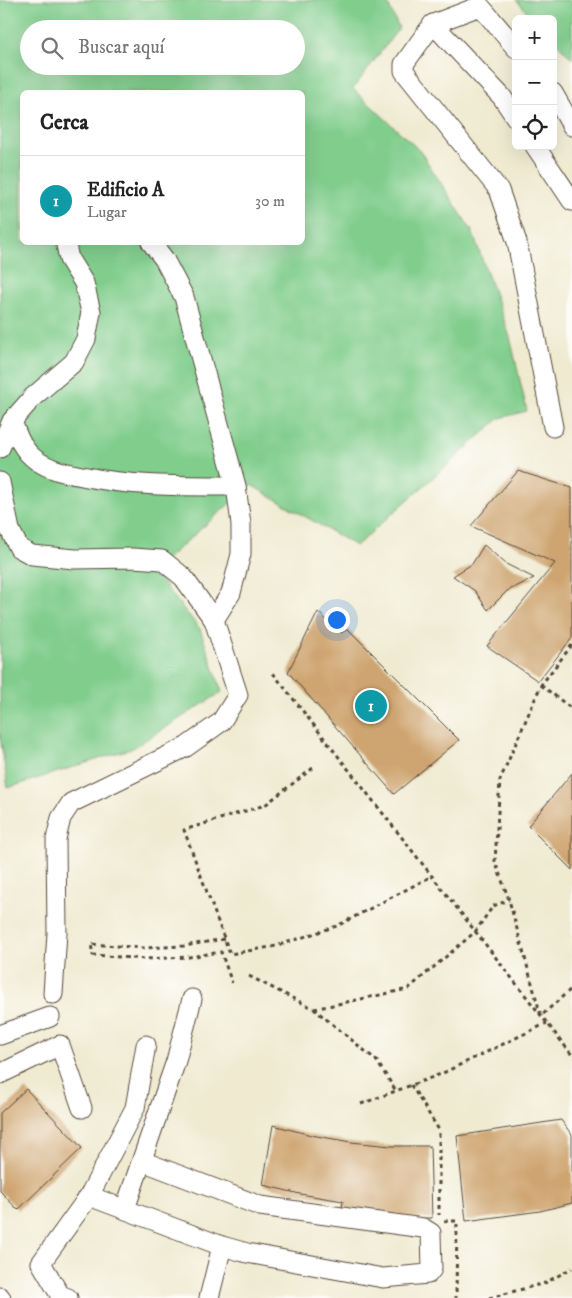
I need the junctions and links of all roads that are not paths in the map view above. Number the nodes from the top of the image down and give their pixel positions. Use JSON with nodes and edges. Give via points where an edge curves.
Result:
{"nodes":[{"id":1,"x":433,"y":24,"type":"junction"},
{"id":2,"x":512,"y":43,"type":"edge"},
{"id":3,"x":557,"y":100,"type":"edge"},
{"id":4,"x":512,"y":112,"type":"edge"},
{"id":5,"x":572,"y":126,"type":"edge"},
{"id":6,"x":538,"y":150,"type":"edge"},
{"id":7,"x":572,"y":201,"type":"edge"},
{"id":8,"x":66,"y":245,"type":"edge"},
{"id":9,"x":153,"y":245,"type":"edge"},
{"id":10,"x":12,"y":421,"type":"junction"},
{"id":11,"x":553,"y":427,"type":"dead end"},
{"id":12,"x":0,"y":448,"type":"edge"},
{"id":13,"x":0,"y":482,"type":"edge"},
{"id":14,"x":236,"y":486,"type":"junction"},
{"id":15,"x":214,"y":620,"type":"junction"},
{"id":16,"x":53,"y":994,"type":"dead end"},
{"id":17,"x":192,"y":999,"type":"dead end"},
{"id":18,"x":50,"y":1017,"type":"dead end"},
{"id":19,"x":0,"y":1035,"type":"edge"},
{"id":20,"x":146,"y":1045,"type":"dead end"},
{"id":21,"x":0,"y":1074,"type":"edge"},
{"id":22,"x":82,"y":1108,"type":"dead end"},
{"id":23,"x":142,"y":1161,"type":"junction"},
{"id":24,"x":89,"y":1196,"type":"junction"},
{"id":25,"x":125,"y":1209,"type":"junction"},
{"id":26,"x":222,"y":1246,"type":"junction"},
{"id":27,"x":68,"y":1298,"type":"edge"},
{"id":28,"x":209,"y":1298,"type":"edge"}],
"edges":[{"from":1,"to":2,"type":"lane","via":[[480,6]]},
{"from":1,"to":4,"type":"lane"},
{"from":1,"to":11,"type":"lane","via":[[404,64],[404,71],[499,190],[517,242]]},
{"from":3,"to":5,"type":"lane"},
{"from":6,"to":7,"type":"lane"},
{"from":8,"to":10,"type":"lane","via":[[69,259],[84,283],[91,312],[86,339],[74,362],[33,397]]},
{"from":9,"to":14,"type":"lane","via":[[184,297]]},
{"from":10,"to":12,"type":"lane"},
{"from":10,"to":14,"type":"lane","via":[[20,442],[34,459],[57,471],[108,482]]},
{"from":13,"to":15,"type":"lane","via":[[10,530],[18,548],[32,555],[75,560],[162,560],[183,577]]},
{"from":14,"to":15,"type":"lane","via":[[241,524],[240,554],[231,593]]},
{"from":15,"to":16,"type":"lane","via":[[238,695],[221,722],[186,747],[71,803],[61,818],[56,839],[58,933]]},
{"from":17,"to":23,"type":"lane","via":[[176,1061]]},
{"from":18,"to":19,"type":"lane"},
{"from":20,"to":24,"type":"lane","via":[[135,1108]]},
{"from":21,"to":22,"type":"lane","via":[[60,1045]]},
{"from":23,"to":25,"type":"lane"},
{"from":23,"to":26,"type":"lane","via":[[260,1206],[423,1228],[430,1233],[432,1269],[428,1274],[383,1278]]},
{"from":24,"to":25,"type":"lane"},
{"from":24,"to":27,"type":"lane","via":[[41,1263],[60,1295]]},
{"from":25,"to":26,"type":"lane"},
{"from":26,"to":28,"type":"lane"}]}
